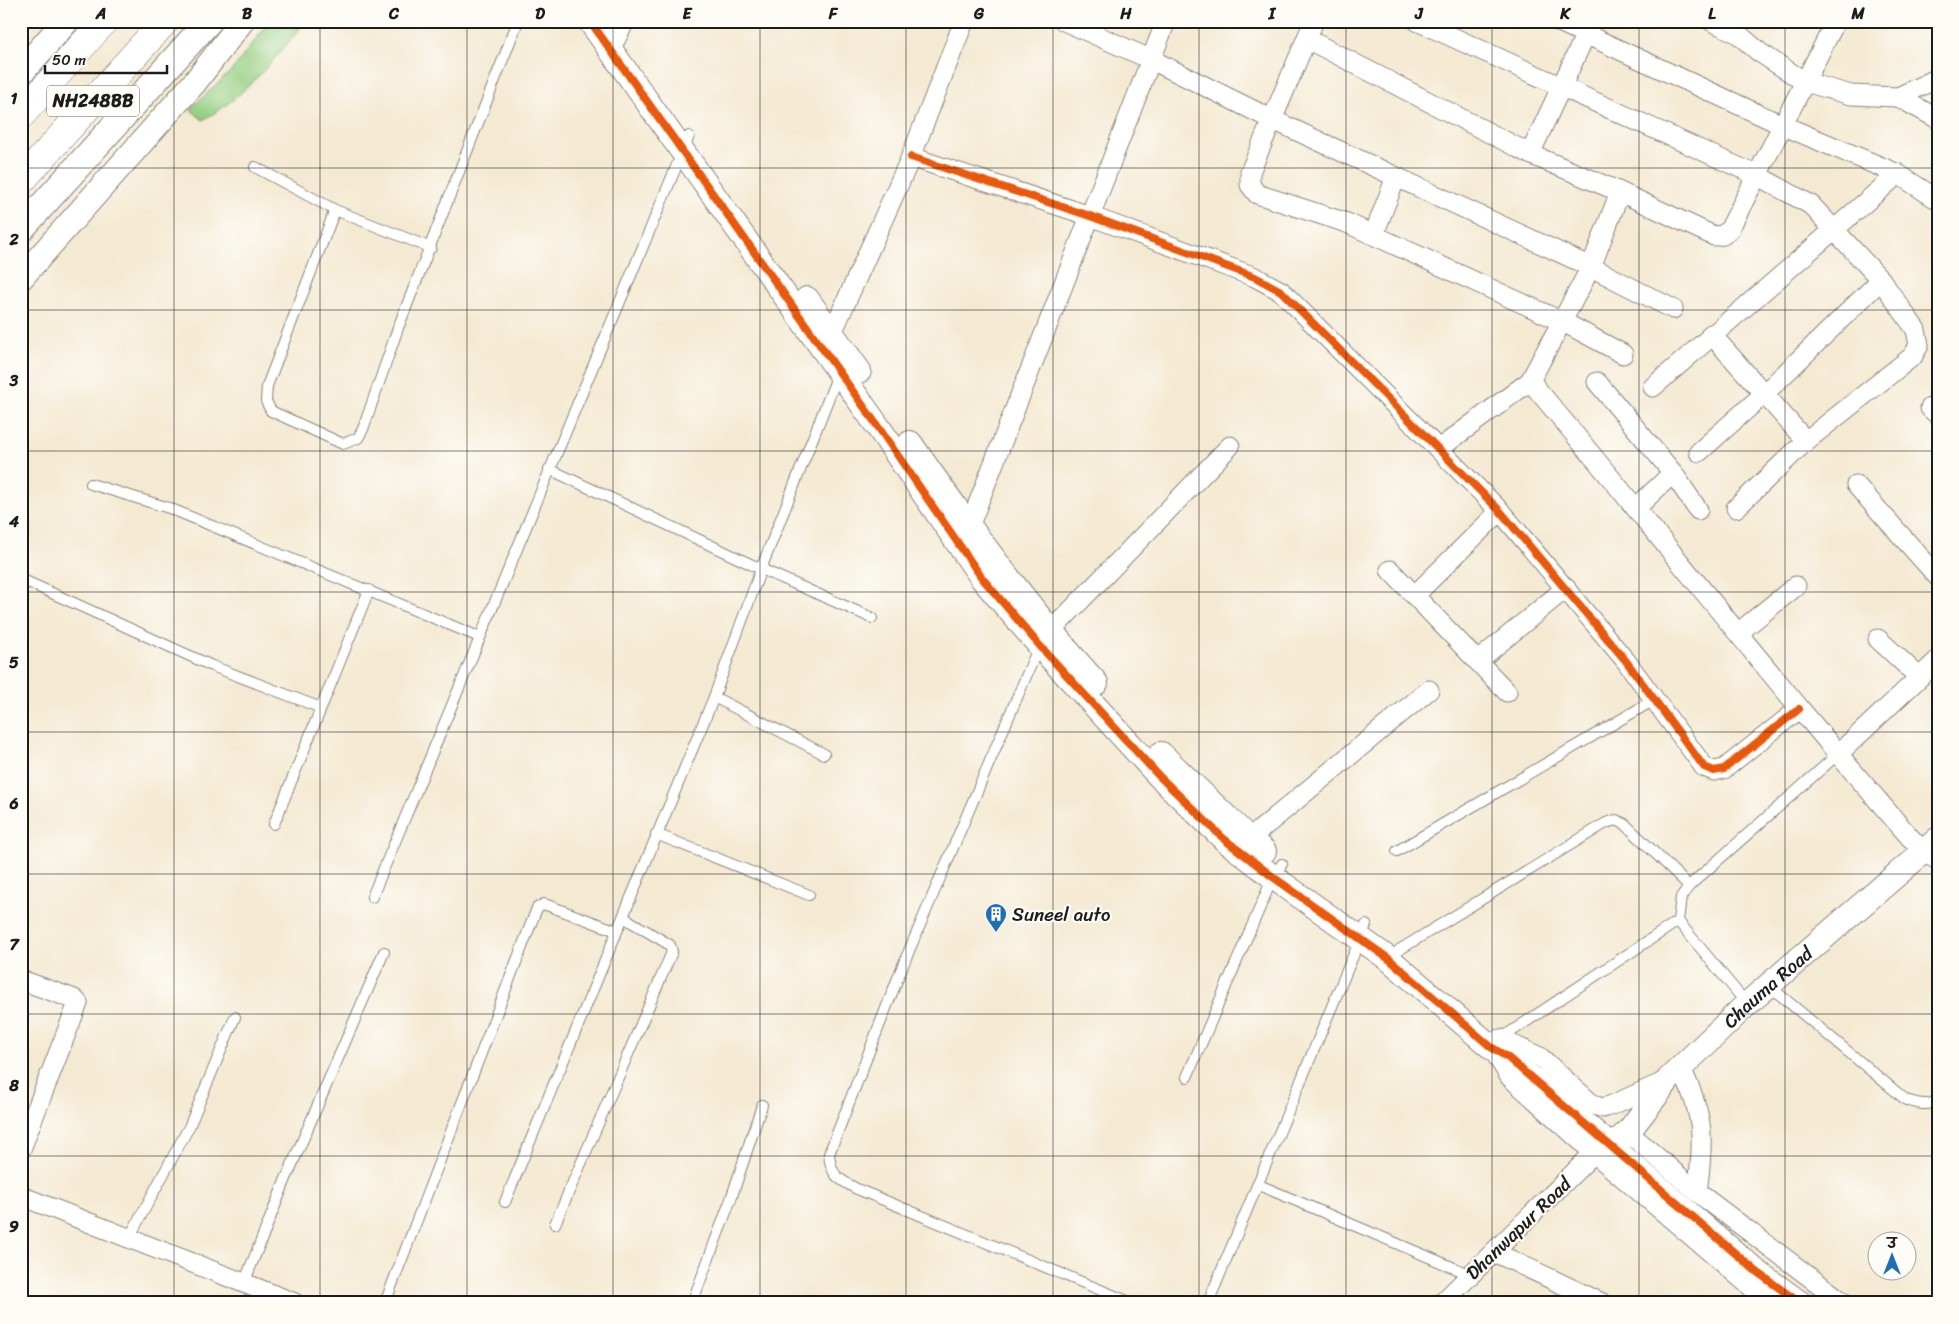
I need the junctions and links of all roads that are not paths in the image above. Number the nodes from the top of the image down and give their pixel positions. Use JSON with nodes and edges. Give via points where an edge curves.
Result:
{"nodes":[{"id":1,"x":66,"y":21,"type":"edge"},
{"id":2,"x":104,"y":21,"type":"edge"},
{"id":3,"x":165,"y":21,"type":"edge"},
{"id":4,"x":209,"y":21,"type":"edge"},
{"id":5,"x":242,"y":21,"type":"edge"},
{"id":6,"x":518,"y":21,"type":"edge"},
{"id":7,"x":590,"y":21,"type":"edge"},
{"id":8,"x":964,"y":21,"type":"edge"},
{"id":9,"x":1064,"y":21,"type":"edge"},
{"id":10,"x":1166,"y":21,"type":"edge"},
{"id":11,"x":1314,"y":21,"type":"edge"},
{"id":12,"x":1417,"y":21,"type":"edge"},
{"id":13,"x":1557,"y":21,"type":"edge"},
{"id":14,"x":1710,"y":21,"type":"edge"},
{"id":15,"x":1836,"y":21,"type":"edge"},
{"id":16,"x":1735,"y":27,"type":"edge"},
{"id":17,"x":1589,"y":28,"type":"edge"},
{"id":18,"x":614,"y":32,"type":"edge"},
{"id":19,"x":1307,"y":39,"type":"junction"},
{"id":20,"x":1152,"y":60,"type":"junction"},
{"id":21,"x":21,"y":72,"type":"edge"},
{"id":22,"x":1938,"y":78,"type":"edge"},
{"id":23,"x":1805,"y":82,"type":"junction"},
{"id":24,"x":1560,"y":88,"type":"junction"},
{"id":25,"x":1898,"y":97,"type":"junction"},
{"id":26,"x":21,"y":115,"type":"edge"},
{"id":27,"x":1271,"y":119,"type":"junction"},
{"id":28,"x":1938,"y":119,"type":"edge"},
{"id":29,"x":1782,"y":125,"type":"junction"},
{"id":30,"x":686,"y":144,"type":"junction"},
{"id":31,"x":1530,"y":154,"type":"junction"},
{"id":32,"x":911,"y":157,"type":"junction"},
{"id":33,"x":255,"y":167,"type":"dead end"},
{"id":34,"x":1898,"y":174,"type":"junction"},
{"id":35,"x":1758,"y":176,"type":"junction"},
{"id":36,"x":1396,"y":177,"type":"junction"},
{"id":37,"x":21,"y":181,"type":"edge"},
{"id":38,"x":1620,"y":192,"type":"junction"},
{"id":39,"x":1938,"y":200,"type":"edge"},
{"id":40,"x":335,"y":210,"type":"junction"},
{"id":41,"x":1090,"y":216,"type":"junction"},
{"id":42,"x":21,"y":228,"type":"edge"},
{"id":43,"x":1832,"y":230,"type":"junction"},
{"id":44,"x":1374,"y":234,"type":"junction"},
{"id":45,"x":431,"y":248,"type":"junction"},
{"id":46,"x":1591,"y":266,"type":"junction"},
{"id":47,"x":21,"y":278,"type":"edge"},
{"id":48,"x":1881,"y":280,"type":"junction"},
{"id":49,"x":1673,"y":309,"type":"dead end"},
{"id":50,"x":1565,"y":323,"type":"junction"},
{"id":51,"x":1711,"y":334,"type":"junction"},
{"id":52,"x":826,"y":339,"type":"junction"},
{"id":53,"x":1623,"y":354,"type":"dead end"},
{"id":54,"x":839,"y":372,"type":"junction"},
{"id":55,"x":1530,"y":380,"type":"junction"},
{"id":56,"x":1597,"y":382,"type":"dead end"},
{"id":57,"x":1653,"y":387,"type":"dead end"},
{"id":58,"x":1765,"y":393,"type":"junction"},
{"id":59,"x":1806,"y":440,"type":"junction"},
{"id":60,"x":1230,"y":446,"type":"dead end"},
{"id":61,"x":1440,"y":448,"type":"junction"},
{"id":62,"x":1699,"y":452,"type":"dead end"},
{"id":63,"x":549,"y":469,"type":"junction"},
{"id":64,"x":1673,"y":473,"type":"junction"},
{"id":65,"x":91,"y":484,"type":"dead end"},
{"id":66,"x":1856,"y":485,"type":"dead end"},
{"id":67,"x":1636,"y":507,"type":"junction"},
{"id":68,"x":1736,"y":508,"type":"dead end"},
{"id":69,"x":1698,"y":510,"type":"dead end"},
{"id":70,"x":1500,"y":511,"type":"junction"},
{"id":71,"x":963,"y":534,"type":"junction"},
{"id":72,"x":761,"y":569,"type":"junction"},
{"id":73,"x":1390,"y":570,"type":"dead end"},
{"id":74,"x":1938,"y":577,"type":"edge"},
{"id":75,"x":21,"y":578,"type":"edge"},
{"id":76,"x":1796,"y":586,"type":"dead end"},
{"id":77,"x":1566,"y":588,"type":"junction"},
{"id":78,"x":369,"y":590,"type":"junction"},
{"id":79,"x":1416,"y":594,"type":"junction"},
{"id":80,"x":872,"y":618,"type":"dead end"},
{"id":81,"x":1738,"y":633,"type":"junction"},
{"id":82,"x":479,"y":637,"type":"junction"},
{"id":83,"x":1045,"y":639,"type":"junction"},
{"id":84,"x":1878,"y":639,"type":"dead end"},
{"id":85,"x":1479,"y":660,"type":"junction"},
{"id":86,"x":1938,"y":660,"type":"edge"},
{"id":87,"x":1919,"y":677,"type":"junction"},
{"id":88,"x":1429,"y":690,"type":"dead end"},
{"id":89,"x":1507,"y":692,"type":"dead end"},
{"id":90,"x":714,"y":697,"type":"junction"},
{"id":91,"x":1654,"y":700,"type":"junction"},
{"id":92,"x":321,"y":708,"type":"junction"},
{"id":93,"x":1799,"y":709,"type":"junction"},
{"id":94,"x":824,"y":754,"type":"dead end"},
{"id":95,"x":1837,"y":755,"type":"junction"},
{"id":96,"x":1165,"y":770,"type":"junction"},
{"id":97,"x":274,"y":824,"type":"dead end"},
{"id":98,"x":656,"y":834,"type":"junction"},
{"id":99,"x":1249,"y":839,"type":"junction"},
{"id":100,"x":1933,"y":850,"type":"edge"},
{"id":101,"x":1397,"y":851,"type":"dead end"},
{"id":102,"x":1277,"y":870,"type":"junction"},
{"id":103,"x":1689,"y":886,"type":"junction"},
{"id":104,"x":809,"y":895,"type":"dead end"},
{"id":105,"x":372,"y":897,"type":"dead end"},
{"id":106,"x":623,"y":917,"type":"junction"},
{"id":107,"x":1678,"y":921,"type":"junction"},
{"id":108,"x":617,"y":931,"type":"junction"},
{"id":109,"x":1363,"y":932,"type":"junction"},
{"id":110,"x":1399,"y":950,"type":"junction"},
{"id":111,"x":384,"y":952,"type":"dead end"},
{"id":112,"x":1768,"y":986,"type":"junction"},
{"id":113,"x":23,"y":987,"type":"edge"},
{"id":114,"x":1747,"y":1004,"type":"junction"},
{"id":115,"x":235,"y":1017,"type":"dead end"},
{"id":116,"x":1498,"y":1046,"type":"junction"},
{"id":117,"x":1675,"y":1074,"type":"junction"},
{"id":118,"x":1186,"y":1077,"type":"dead end"},
{"id":119,"x":1938,"y":1099,"type":"edge"},
{"id":120,"x":762,"y":1105,"type":"dead end"},
{"id":121,"x":1628,"y":1132,"type":"junction"},
{"id":122,"x":21,"y":1149,"type":"edge"},
{"id":123,"x":1602,"y":1151,"type":"junction"},
{"id":124,"x":1259,"y":1185,"type":"junction"},
{"id":125,"x":1696,"y":1192,"type":"junction"},
{"id":126,"x":21,"y":1196,"type":"edge"},
{"id":127,"x":505,"y":1202,"type":"dead end"},
{"id":128,"x":555,"y":1224,"type":"dead end"},
{"id":129,"x":129,"y":1238,"type":"junction"},
{"id":130,"x":1494,"y":1252,"type":"junction"},
{"id":131,"x":1470,"y":1275,"type":"junction"},
{"id":132,"x":244,"y":1283,"type":"junction"},
{"id":133,"x":1760,"y":1300,"type":"edge"},
{"id":134,"x":295,"y":1303,"type":"edge"},
{"id":135,"x":385,"y":1303,"type":"edge"},
{"id":136,"x":692,"y":1303,"type":"edge"},
{"id":137,"x":1132,"y":1303,"type":"edge"},
{"id":138,"x":1208,"y":1303,"type":"edge"},
{"id":139,"x":1442,"y":1303,"type":"edge"},
{"id":140,"x":1602,"y":1303,"type":"edge"},
{"id":141,"x":1800,"y":1303,"type":"edge"},
{"id":142,"x":1844,"y":1303,"type":"edge"}],
"edges":[{"from":1,"to":21,"type":"main road"},
{"from":2,"to":26,"type":"highway","number":"NH248BB"},
{"from":3,"to":37,"type":"highway","number":"NH248BB"},
{"from":4,"to":42,"type":"main road"},
{"from":5,"to":47,"type":"street","via":[[188,89]]},
{"from":6,"to":45,"type":"lane"},
{"from":7,"to":18,"type":"street"},
{"from":8,"to":32,"type":"street"},
{"from":9,"to":20,"type":"street"},
{"from":10,"to":20,"type":"street"},
{"from":11,"to":19,"type":"street"},
{"from":12,"to":24,"type":"street"},
{"from":13,"to":17,"type":"street"},
{"from":14,"to":16,"type":"street"},
{"from":15,"to":23,"type":"street"},
{"from":16,"to":23,"type":"street","via":[[1759,52]]},
{"from":17,"to":24,"type":"street"},
{"from":17,"to":29,"type":"street"},
{"from":18,"to":30,"type":"street"},
{"from":19,"to":27,"type":"street"},
{"from":19,"to":31,"type":"street"},
{"from":20,"to":27,"type":"street"},
{"from":20,"to":41,"type":"street"},
{"from":22,"to":25,"type":"street"},
{"from":23,"to":25,"type":"street","via":[[1851,95]]},
{"from":23,"to":29,"type":"street"},
{"from":24,"to":31,"type":"street"},
{"from":24,"to":35,"type":"street"},
{"from":25,"to":28,"type":"street"},
{"from":27,"to":36,"type":"street"},
{"from":27,"to":44,"type":"street","via":[[1250,172],[1250,185],[1257,194],[1347,222]]},
{"from":29,"to":34,"type":"street"},
{"from":29,"to":35,"type":"street"},
{"from":30,"to":52,"type":"street"},
{"from":30,"to":63,"type":"lane"},
{"from":31,"to":38,"type":"street"},
{"from":32,"to":41,"type":"street"},
{"from":32,"to":52,"type":"street"},
{"from":33,"to":40,"type":"lane"},
{"from":34,"to":39,"type":"street"},
{"from":34,"to":43,"type":"street"},
{"from":35,"to":38,"type":"street","via":[[1729,230],[1723,235],[1714,236]]},
{"from":35,"to":43,"type":"street","via":[[1803,199]]},
{"from":36,"to":44,"type":"street"},
{"from":36,"to":46,"type":"street"},
{"from":38,"to":46,"type":"street"},
{"from":40,"to":45,"type":"lane"},
{"from":40,"to":45,"type":"lane","via":[[267,386],[266,401],[271,411],[343,444],[358,438],[363,429],[398,328]]},
{"from":41,"to":61,"type":"street","via":[[1270,283]]},
{"from":41,"to":71,"type":"street"},
{"from":43,"to":48,"type":"street"},
{"from":43,"to":51,"type":"street"},
{"from":44,"to":50,"type":"street"},
{"from":46,"to":49,"type":"street"},
{"from":46,"to":50,"type":"street"},
{"from":48,"to":58,"type":"street"},
{"from":48,"to":59,"type":"street","via":[[1916,330],[1919,345],[1913,356]]},
{"from":50,"to":53,"type":"street"},
{"from":50,"to":55,"type":"street"},
{"from":51,"to":57,"type":"street"},
{"from":51,"to":58,"type":"street"},
{"from":52,"to":54,"type":"street"},
{"from":52,"to":71,"type":"street"},
{"from":54,"to":71,"type":"street"},
{"from":54,"to":72,"type":"lane"},
{"from":55,"to":61,"type":"street"},
{"from":55,"to":67,"type":"street"},
{"from":56,"to":64,"type":"street"},
{"from":58,"to":59,"type":"street"},
{"from":58,"to":62,"type":"street"},
{"from":59,"to":68,"type":"street"},
{"from":60,"to":83,"type":"street"},
{"from":61,"to":70,"type":"street"},
{"from":63,"to":72,"type":"lane"},
{"from":63,"to":82,"type":"lane"},
{"from":64,"to":67,"type":"street"},
{"from":64,"to":69,"type":"street"},
{"from":65,"to":78,"type":"lane","via":[[170,508]]},
{"from":66,"to":74,"type":"street"},
{"from":67,"to":81,"type":"street"},
{"from":70,"to":77,"type":"street"},
{"from":70,"to":79,"type":"street"},
{"from":71,"to":83,"type":"street","via":[[982,578]]},
{"from":72,"to":80,"type":"lane"},
{"from":72,"to":90,"type":"lane"},
{"from":73,"to":79,"type":"street"},
{"from":75,"to":92,"type":"lane","via":[[212,666]]},
{"from":76,"to":81,"type":"street"},
{"from":77,"to":85,"type":"street"},
{"from":77,"to":91,"type":"street"},
{"from":78,"to":82,"type":"lane"},
{"from":78,"to":92,"type":"lane"},
{"from":79,"to":85,"type":"street"},
{"from":81,"to":93,"type":"street"},
{"from":82,"to":105,"type":"lane"},
{"from":83,"to":96,"type":"street"},
{"from":83,"to":137,"type":"lane","via":[[902,965],[829,1154],[830,1167],[839,1180],[857,1189]]},
{"from":84,"to":87,"type":"street"},
{"from":85,"to":89,"type":"street"},
{"from":86,"to":87,"type":"street"},
{"from":87,"to":95,"type":"street"},
{"from":88,"to":99,"type":"street"},
{"from":90,"to":94,"type":"lane"},
{"from":90,"to":98,"type":"lane"},
{"from":91,"to":93,"type":"street","via":[[1704,767],[1714,771],[1724,769]]},
{"from":91,"to":101,"type":"lane"},
{"from":92,"to":97,"type":"lane"},
{"from":93,"to":95,"type":"street"},
{"from":95,"to":100,"type":"street"},
{"from":95,"to":103,"type":"lane"},
{"from":96,"to":99,"type":"street"},
{"from":96,"to":102,"type":"street","via":[[1224,839]]},
{"from":98,"to":104,"type":"lane"},
{"from":98,"to":106,"type":"lane"},
{"from":99,"to":102,"type":"street"},
{"from":100,"to":112,"type":"street","name":"Chauma Road"},
{"from":102,"to":109,"type":"street"},
{"from":102,"to":118,"type":"lane"},
{"from":103,"to":107,"type":"lane","via":[[1681,897]]},
{"from":103,"to":110,"type":"lane","via":[[1625,824],[1616,820],[1606,822]]},
{"from":106,"to":108,"type":"lane"},
{"from":106,"to":128,"type":"lane","via":[[670,945],[672,952]]},
{"from":107,"to":114,"type":"lane"},
{"from":107,"to":116,"type":"lane"},
{"from":108,"to":127,"type":"lane"},
{"from":108,"to":135,"type":"lane","via":[[544,904],[537,908]]},
{"from":109,"to":110,"type":"street"},
{"from":109,"to":116,"type":"street","via":[[1389,959]]},
{"from":109,"to":124,"type":"lane"},
{"from":110,"to":116,"type":"street"},
{"from":111,"to":132,"type":"lane"},
{"from":112,"to":114,"type":"street","name":"Chauma Road"},
{"from":112,"to":119,"type":"lane","via":[[1906,1100],[1921,1104]]},
{"from":113,"to":122,"type":"street","via":[[74,999],[78,1006]]},
{"from":114,"to":117,"type":"street","name":"Chauma Road"},
{"from":115,"to":129,"type":"lane","via":[[189,1127]]},
{"from":116,"to":117,"type":"street","via":[[1540,1057],[1593,1106],[1604,1108]]},
{"from":116,"to":123,"type":"street"},
{"from":117,"to":121,"type":"street","name":"Chauma Road"},
{"from":117,"to":125,"type":"street","via":[[1695,1096],[1702,1123],[1701,1165]]},
{"from":120,"to":136,"type":"lane"},
{"from":121,"to":123,"type":"street","name":"Chauma Road"},
{"from":121,"to":125,"type":"street"},
{"from":123,"to":130,"type":"street","name":"Dhanwapur Road"},
{"from":123,"to":133,"type":"street"},
{"from":123,"to":141,"type":"street","via":[[1645,1177]]},
{"from":124,"to":131,"type":"lane"},
{"from":124,"to":138,"type":"lane"},
{"from":125,"to":142,"type":"street"},
{"from":126,"to":129,"type":"street"},
{"from":129,"to":132,"type":"street"},
{"from":130,"to":131,"type":"street","name":"Dhanwapur Road"},
{"from":130,"to":140,"type":"street"},
{"from":131,"to":139,"type":"street","name":"Dhanwapur Road"},
{"from":132,"to":134,"type":"street"}]}
